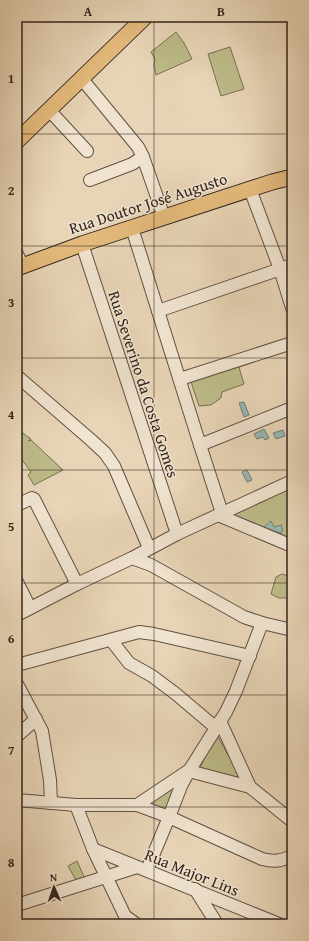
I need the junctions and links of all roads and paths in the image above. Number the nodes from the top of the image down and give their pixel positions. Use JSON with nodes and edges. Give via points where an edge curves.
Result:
{"nodes":[{"id":1,"x":145,"y":17,"type":"edge"},
{"id":2,"x":82,"y":79,"type":"junction"},
{"id":3,"x":49,"y":110,"type":"junction"},
{"id":4,"x":17,"y":141,"type":"edge"},
{"id":5,"x":87,"y":151,"type":"dead end"},
{"id":6,"x":143,"y":157,"type":"junction"},
{"id":7,"x":292,"y":177,"type":"edge"},
{"id":8,"x":90,"y":180,"type":"dead end"},
{"id":9,"x":250,"y":189,"type":"junction"},
{"id":10,"x":168,"y":216,"type":"junction"},
{"id":11,"x":132,"y":228,"type":"junction"},
{"id":12,"x":82,"y":244,"type":"junction"},
{"id":13,"x":19,"y":262,"type":"edge"},
{"id":14,"x":292,"y":265,"type":"edge"},
{"id":15,"x":280,"y":269,"type":"junction"},
{"id":16,"x":292,"y":308,"type":"edge"},
{"id":17,"x":158,"y":311,"type":"junction"},
{"id":18,"x":292,"y":343,"type":"edge"},
{"id":19,"x":17,"y":376,"type":"edge"},
{"id":20,"x":180,"y":379,"type":"junction"},
{"id":21,"x":292,"y":408,"type":"edge"},
{"id":22,"x":200,"y":445,"type":"junction"},
{"id":23,"x":292,"y":481,"type":"edge"},
{"id":24,"x":17,"y":505,"type":"edge"},
{"id":25,"x":220,"y":514,"type":"junction"},
{"id":26,"x":177,"y":534,"type":"junction"},
{"id":27,"x":292,"y":546,"type":"edge"},
{"id":28,"x":147,"y":550,"type":"junction"},
{"id":29,"x":132,"y":558,"type":"junction"},
{"id":30,"x":151,"y":565,"type":"junction"},
{"id":31,"x":17,"y":582,"type":"edge"},
{"id":32,"x":77,"y":584,"type":"junction"},
{"id":33,"x":30,"y":608,"type":"junction"},
{"id":34,"x":17,"y":615,"type":"edge"},
{"id":35,"x":262,"y":624,"type":"junction"},
{"id":36,"x":292,"y":630,"type":"edge"},
{"id":37,"x":111,"y":640,"type":"junction"},
{"id":38,"x":250,"y":656,"type":"junction"},
{"id":39,"x":17,"y":664,"type":"edge"},
{"id":40,"x":17,"y":684,"type":"edge"},
{"id":41,"x":36,"y":719,"type":"junction"},
{"id":42,"x":218,"y":724,"type":"junction"},
{"id":43,"x":17,"y":736,"type":"edge"},
{"id":44,"x":189,"y":771,"type":"junction"},
{"id":45,"x":250,"y":787,"type":"junction"},
{"id":46,"x":17,"y":800,"type":"edge"},
{"id":47,"x":51,"y":803,"type":"junction"},
{"id":48,"x":76,"y":805,"type":"junction"},
{"id":49,"x":137,"y":805,"type":"junction"},
{"id":50,"x":169,"y":818,"type":"junction"},
{"id":51,"x":292,"y":821,"type":"edge"},
{"id":52,"x":94,"y":849,"type":"junction"},
{"id":53,"x":292,"y":856,"type":"edge"},
{"id":54,"x":142,"y":869,"type":"junction"},
{"id":55,"x":106,"y":876,"type":"junction"},
{"id":56,"x":195,"y":889,"type":"junction"},
{"id":57,"x":17,"y":905,"type":"edge"},
{"id":58,"x":136,"y":924,"type":"edge"},
{"id":59,"x":217,"y":924,"type":"edge"},
{"id":60,"x":279,"y":924,"type":"edge"}],
"edges":[{"from":1,"to":2,"type":"main road"},
{"from":2,"to":3,"type":"main road"},
{"from":2,"to":6,"type":"street","via":[[138,146]]},
{"from":3,"to":4,"type":"main road"},
{"from":3,"to":5,"type":"street"},
{"from":6,"to":8,"type":"street","via":[[132,164]]},
{"from":6,"to":10,"type":"street","via":[[152,164]]},
{"from":7,"to":9,"type":"main road","name":"Rua Doutor José Augusto"},
{"from":9,"to":10,"type":"main road","name":"Rua Doutor José Augusto"},
{"from":9,"to":15,"type":"street"},
{"from":10,"to":11,"type":"main road","name":"Rua Doutor José Augusto"},
{"from":11,"to":12,"type":"main road","name":"Rua Doutor José Augusto"},
{"from":11,"to":17,"type":"street"},
{"from":12,"to":13,"type":"main road","name":"Rua Doutor José Augusto"},
{"from":12,"to":26,"type":"street","name":"Rua Severino da Costa Gomes"},
{"from":14,"to":15,"type":"street"},
{"from":15,"to":16,"type":"street"},
{"from":15,"to":17,"type":"street"},
{"from":17,"to":20,"type":"street"},
{"from":18,"to":20,"type":"street"},
{"from":19,"to":28,"type":"street","via":[[91,440],[114,466]]},
{"from":20,"to":22,"type":"street"},
{"from":21,"to":22,"type":"street"},
{"from":22,"to":25,"type":"street"},
{"from":23,"to":25,"type":"street"},
{"from":24,"to":32,"type":"street","via":[[34,499]]},
{"from":25,"to":26,"type":"street"},
{"from":25,"to":27,"type":"street"},
{"from":26,"to":28,"type":"street"},
{"from":28,"to":29,"type":"street"},
{"from":28,"to":30,"type":"street"},
{"from":29,"to":30,"type":"street"},
{"from":29,"to":32,"type":"street"},
{"from":30,"to":35,"type":"street","via":[[238,614]]},
{"from":31,"to":33,"type":"street"},
{"from":32,"to":33,"type":"street"},
{"from":33,"to":34,"type":"street"},
{"from":35,"to":36,"type":"street"},
{"from":35,"to":38,"type":"street"},
{"from":37,"to":38,"type":"street","via":[[139,632]]},
{"from":37,"to":39,"type":"street"},
{"from":37,"to":42,"type":"street","via":[[129,663],[158,680]]},
{"from":38,"to":42,"type":"street","via":[[236,691]]},
{"from":40,"to":41,"type":"street"},
{"from":41,"to":43,"type":"street"},
{"from":41,"to":47,"type":"street","via":[[42,731]]},
{"from":42,"to":44,"type":"street"},
{"from":42,"to":45,"type":"street"},
{"from":44,"to":45,"type":"street"},
{"from":44,"to":49,"type":"street"},
{"from":44,"to":50,"type":"street"},
{"from":45,"to":51,"type":"street"},
{"from":46,"to":47,"type":"street"},
{"from":47,"to":48,"type":"street"},
{"from":48,"to":49,"type":"street"},
{"from":48,"to":52,"type":"street"},
{"from":49,"to":50,"type":"street"},
{"from":50,"to":53,"type":"street","via":[[262,859],[282,861]]},
{"from":50,"to":54,"type":"street"},
{"from":52,"to":54,"type":"street","name":"Rua Major Lins"},
{"from":52,"to":55,"type":"street"},
{"from":54,"to":55,"type":"street"},
{"from":54,"to":56,"type":"street","name":"Rua Major Lins"},
{"from":55,"to":57,"type":"street"},
{"from":55,"to":58,"type":"street","via":[[125,916]]},
{"from":56,"to":59,"type":"street"},
{"from":56,"to":60,"type":"street","name":"Rua Major Lins"}]}
